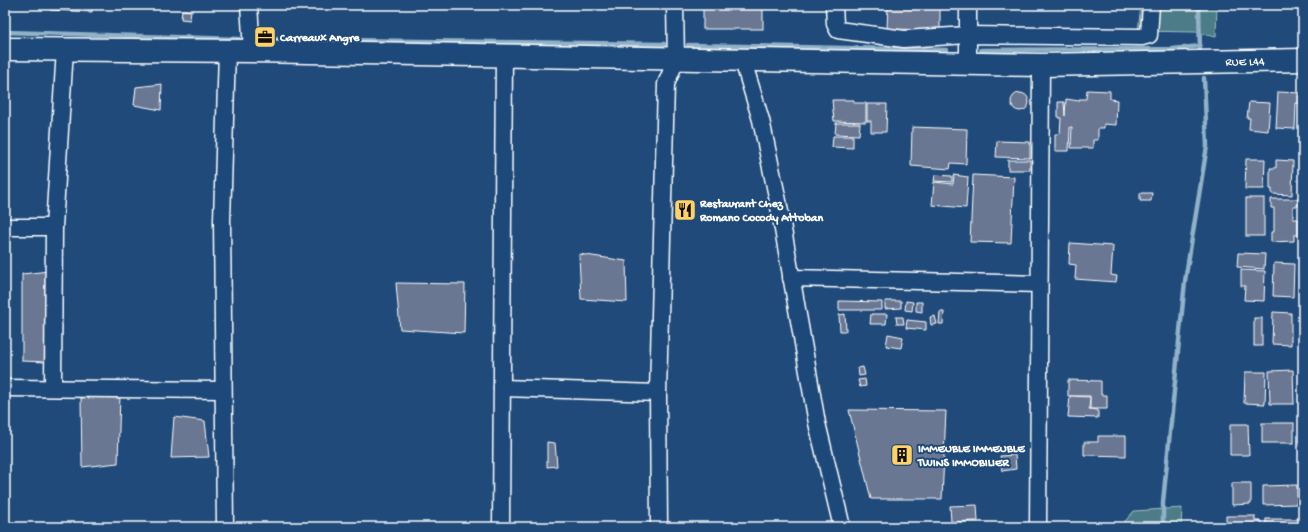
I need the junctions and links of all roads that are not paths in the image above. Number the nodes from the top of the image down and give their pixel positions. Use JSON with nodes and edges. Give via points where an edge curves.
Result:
{"nodes":[{"id":1,"x":249,"y":5,"type":"edge"},
{"id":2,"x":675,"y":5,"type":"edge"},
{"id":3,"x":834,"y":5,"type":"edge"},
{"id":4,"x":968,"y":5,"type":"edge"},
{"id":5,"x":1151,"y":5,"type":"edge"},
{"id":6,"x":968,"y":35,"type":"junction"},
{"id":7,"x":5,"y":49,"type":"edge"},
{"id":8,"x":65,"y":49,"type":"junction"},
{"id":9,"x":227,"y":51,"type":"junction"},
{"id":10,"x":252,"y":51,"type":"junction"},
{"id":11,"x":504,"y":55,"type":"junction"},
{"id":12,"x":676,"y":60,"type":"junction"},
{"id":13,"x":1303,"y":60,"type":"edge"},
{"id":14,"x":743,"y":61,"type":"junction"},
{"id":15,"x":968,"y":64,"type":"junction"},
{"id":16,"x":1041,"y":65,"type":"junction"},
{"id":17,"x":5,"y":227,"type":"edge"},
{"id":18,"x":54,"y":227,"type":"junction"},
{"id":19,"x":792,"y":278,"type":"junction"},
{"id":20,"x":1039,"y":284,"type":"junction"},
{"id":21,"x":5,"y":388,"type":"edge"},
{"id":22,"x":53,"y":388,"type":"junction"},
{"id":23,"x":502,"y":388,"type":"junction"},
{"id":24,"x":223,"y":390,"type":"junction"},
{"id":25,"x":658,"y":393,"type":"junction"},
{"id":26,"x":225,"y":527,"type":"edge"},
{"id":27,"x":501,"y":527,"type":"edge"},
{"id":28,"x":659,"y":527,"type":"edge"},
{"id":29,"x":842,"y":527,"type":"edge"},
{"id":30,"x":1038,"y":527,"type":"edge"}],
"edges":[{"from":1,"to":10,"type":"street"},
{"from":2,"to":12,"type":"street"},
{"from":3,"to":6,"type":"street","via":[[835,24],[842,32],[904,39]]},
{"from":4,"to":6,"type":"street"},
{"from":5,"to":6,"type":"street","via":[[1149,35],[1142,38]]},
{"from":6,"to":15,"type":"street"},
{"from":7,"to":8,"type":"street","name":"RUE L44"},
{"from":8,"to":9,"type":"street","name":"RUE L44"},
{"from":8,"to":18,"type":"street"},
{"from":9,"to":10,"type":"street","name":"RUE L44"},
{"from":9,"to":24,"type":"street","via":[[222,220]]},
{"from":10,"to":11,"type":"street","name":"RUE L44"},
{"from":11,"to":12,"type":"street","name":"RUE L44"},
{"from":11,"to":23,"type":"street"},
{"from":12,"to":14,"type":"street","name":"RUE L44"},
{"from":12,"to":25,"type":"street","via":[[666,84]]},
{"from":13,"to":16,"type":"street","name":"RUE L44"},
{"from":14,"to":15,"type":"street","name":"RUE L44"},
{"from":14,"to":19,"type":"street","via":[[761,120]]},
{"from":15,"to":16,"type":"street","name":"RUE L44"},
{"from":16,"to":20,"type":"street"},
{"from":17,"to":18,"type":"street"},
{"from":18,"to":22,"type":"street"},
{"from":19,"to":20,"type":"street"},
{"from":19,"to":29,"type":"street","via":[[817,423]]},
{"from":20,"to":30,"type":"street"},
{"from":21,"to":22,"type":"street"},
{"from":22,"to":24,"type":"street"},
{"from":23,"to":25,"type":"street"},
{"from":23,"to":27,"type":"street"},
{"from":24,"to":26,"type":"street"},
{"from":25,"to":28,"type":"street"}]}
